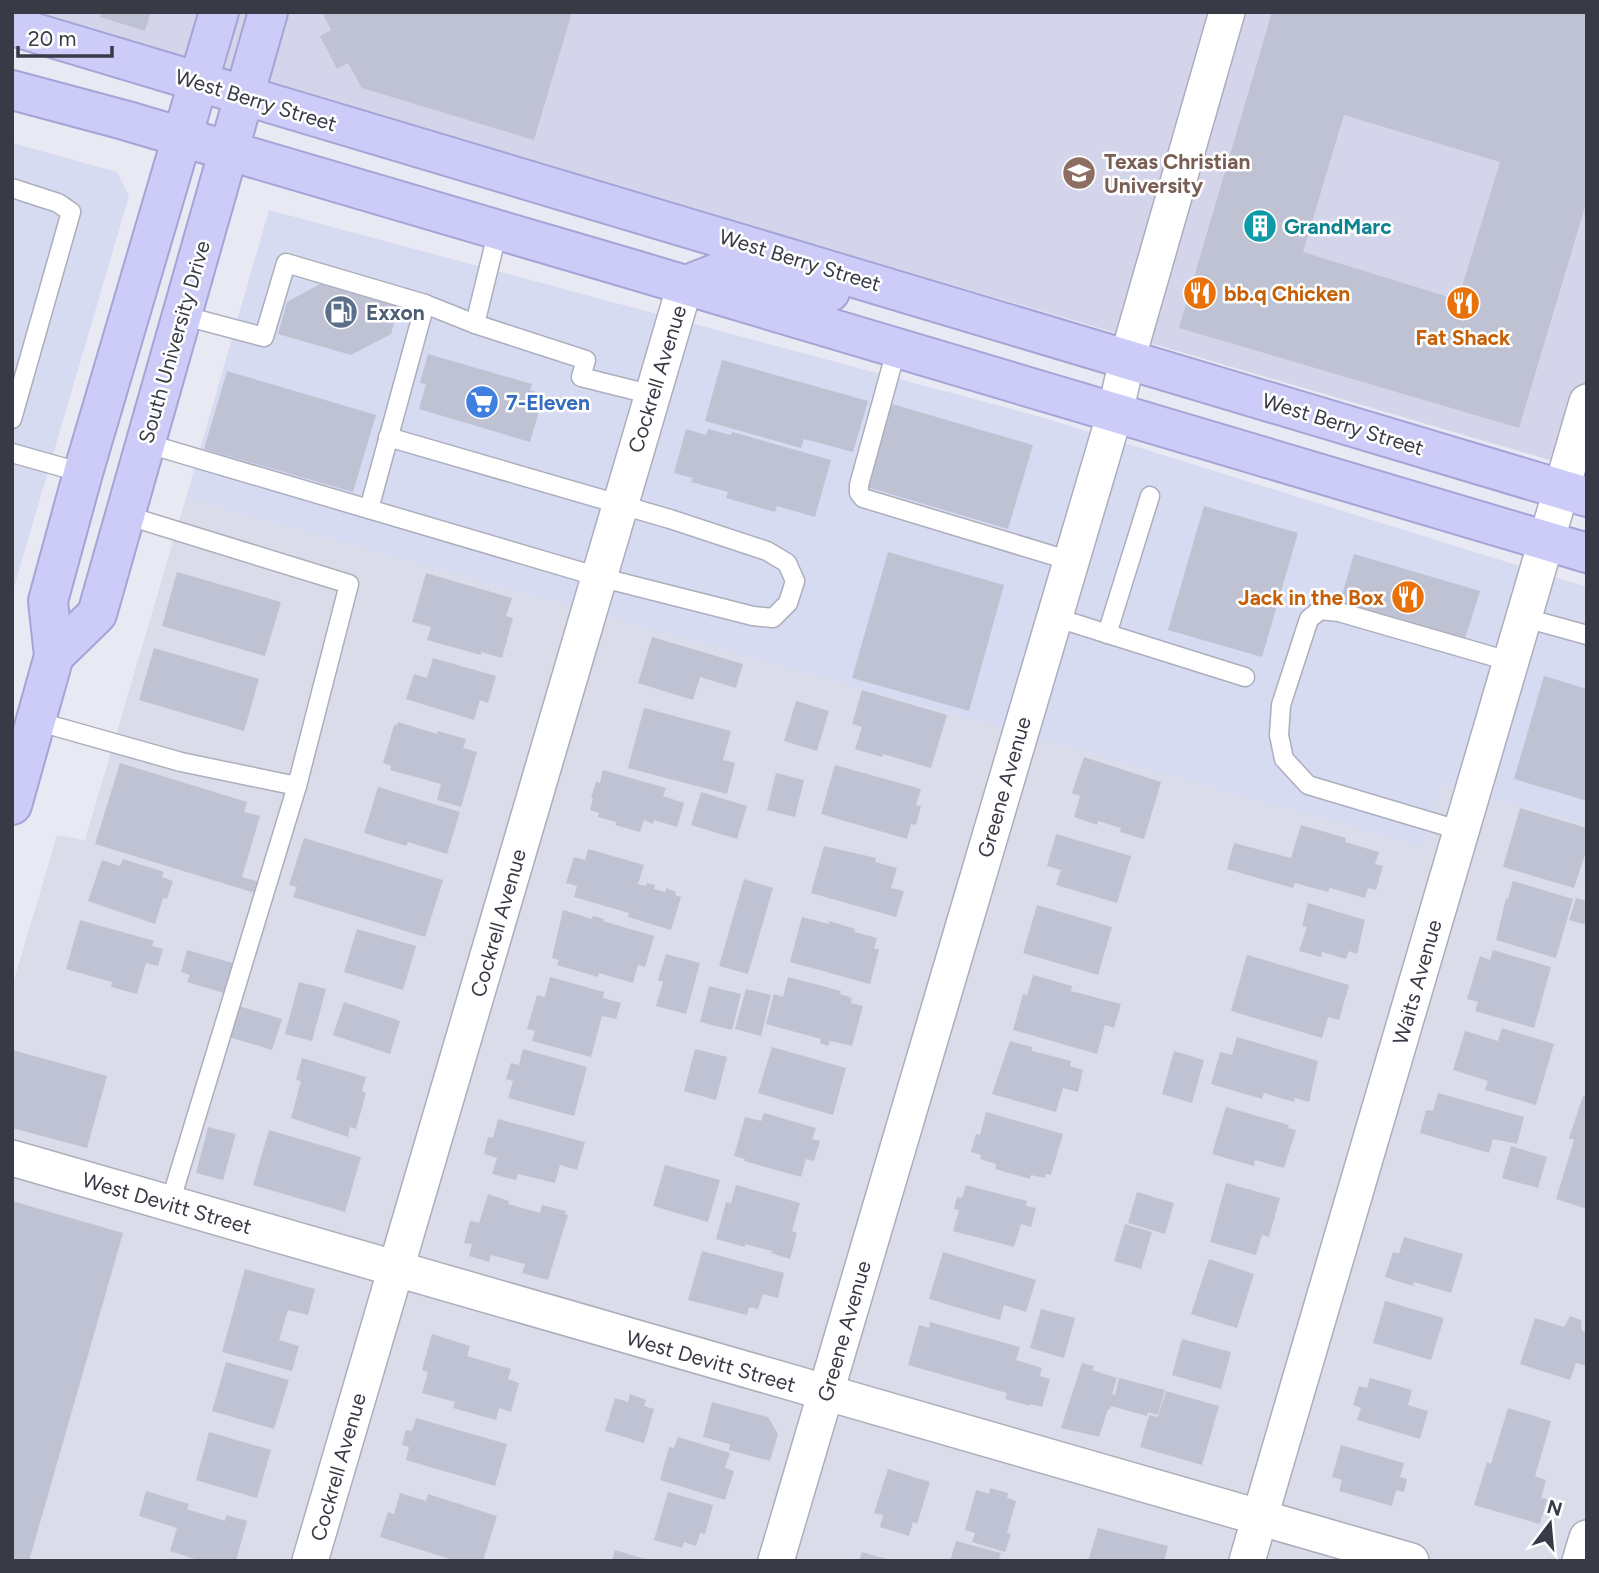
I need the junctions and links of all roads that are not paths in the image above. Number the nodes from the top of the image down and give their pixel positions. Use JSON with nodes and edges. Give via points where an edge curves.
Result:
{"nodes":[{"id":1,"x":219,"y":12,"type":"edge"},
{"id":2,"x":268,"y":12,"type":"edge"},
{"id":3,"x":1227,"y":12,"type":"edge"},
{"id":4,"x":15,"y":21,"type":"edge"},
{"id":5,"x":198,"y":82,"type":"junction"},
{"id":6,"x":12,"y":90,"type":"edge"},
{"id":7,"x":243,"y":96,"type":"junction"},
{"id":8,"x":181,"y":138,"type":"junction"},
{"id":9,"x":227,"y":152,"type":"junction"},
{"id":10,"x":12,"y":188,"type":"edge"},
{"id":11,"x":498,"y":230,"type":"junction"},
{"id":12,"x":869,"y":281,"type":"junction"},
{"id":13,"x":685,"y":285,"type":"junction"},
{"id":14,"x":425,"y":304,"type":"junction"},
{"id":15,"x":181,"y":315,"type":"junction"},
{"id":16,"x":475,"y":324,"type":"junction"},
{"id":17,"x":897,"y":347,"type":"junction"},
{"id":18,"x":1127,"y":360,"type":"junction"},
{"id":19,"x":653,"y":395,"type":"junction"},
{"id":20,"x":1587,"y":402,"type":"edge"},
{"id":21,"x":1115,"y":413,"type":"junction"},
{"id":22,"x":12,"y":419,"type":"edge"},
{"id":23,"x":388,"y":437,"type":"junction"},
{"id":24,"x":145,"y":443,"type":"junction"},
{"id":25,"x":12,"y":453,"type":"edge"},
{"id":26,"x":83,"y":473,"type":"junction"},
{"id":27,"x":1574,"y":493,"type":"edge"},
{"id":28,"x":1150,"y":496,"type":"dead end"},
{"id":29,"x":620,"y":506,"type":"junction"},
{"id":30,"x":369,"y":509,"type":"junction"},
{"id":31,"x":125,"y":515,"type":"junction"},
{"id":32,"x":1548,"y":541,"type":"junction"},
{"id":33,"x":1587,"y":553,"type":"edge"},
{"id":34,"x":1070,"y":561,"type":"junction"},
{"id":35,"x":599,"y":577,"type":"junction"},
{"id":36,"x":1054,"y":617,"type":"junction"},
{"id":37,"x":1525,"y":618,"type":"junction"},
{"id":38,"x":1107,"y":634,"type":"junction"},
{"id":39,"x":1587,"y":635,"type":"edge"},
{"id":40,"x":54,"y":656,"type":"junction"},
{"id":41,"x":1512,"y":662,"type":"junction"},
{"id":42,"x":1245,"y":677,"type":"dead end"},
{"id":43,"x":36,"y":721,"type":"junction"},
{"id":44,"x":18,"y":765,"type":"edge"},
{"id":45,"x":297,"y":786,"type":"junction"},
{"id":46,"x":12,"y":805,"type":"edge"},
{"id":47,"x":1462,"y":831,"type":"junction"},
{"id":48,"x":12,"y":1158,"type":"edge"},
{"id":49,"x":170,"y":1203,"type":"junction"},
{"id":50,"x":396,"y":1270,"type":"junction"},
{"id":51,"x":825,"y":1393,"type":"junction"},
{"id":52,"x":1259,"y":1519,"type":"junction"},
{"id":53,"x":1587,"y":1538,"type":"edge"},
{"id":54,"x":310,"y":1561,"type":"edge"},
{"id":55,"x":776,"y":1561,"type":"edge"},
{"id":56,"x":1247,"y":1561,"type":"edge"},
{"id":57,"x":1411,"y":1561,"type":"edge"},
{"id":58,"x":1580,"y":1561,"type":"edge"}],
"edges":[{"from":1,"to":5,"type":"main road"},
{"from":2,"to":7,"type":"main road","name":"South University Drive"},
{"from":3,"to":18,"type":"street","name":"Greene Avenue"},
{"from":4,"to":5,"type":"main road","name":"West Berry Street"},
{"from":5,"to":7,"type":"main road","name":"West Berry Street"},
{"from":5,"to":8,"type":"main road"},
{"from":6,"to":8,"type":"main road"},
{"from":7,"to":9,"type":"main road","name":"South University Drive"},
{"from":7,"to":12,"type":"main road","name":"West Berry Street"},
{"from":8,"to":9,"type":"main road"},
{"from":8,"to":26,"type":"main road"},
{"from":9,"to":11,"type":"main road"},
{"from":9,"to":15,"type":"main road","name":"South University Drive"},
{"from":10,"to":22,"type":"lane","via":[[71,212]]},
{"from":11,"to":13,"type":"main road"},
{"from":11,"to":16,"type":"lane"},
{"from":12,"to":13,"type":"main road","via":[[828,292],[717,273]]},
{"from":12,"to":18,"type":"main road","name":"West Berry Street"},
{"from":13,"to":17,"type":"main road"},
{"from":13,"to":19,"type":"street","name":"Cockrell Avenue"},
{"from":14,"to":15,"type":"lane","via":[[286,263],[264,337]]},
{"from":14,"to":16,"type":"lane"},
{"from":14,"to":23,"type":"lane"},
{"from":15,"to":24,"type":"main road","name":"South University Drive"},
{"from":16,"to":19,"type":"lane","via":[[586,360],[581,377]]},
{"from":17,"to":21,"type":"main road"},
{"from":17,"to":34,"type":"lane","via":[[859,485],[863,498]]},
{"from":18,"to":21,"type":"street","name":"Greene Avenue"},
{"from":18,"to":27,"type":"main road","name":"West Berry Street"},
{"from":19,"to":29,"type":"street","name":"Cockrell Avenue"},
{"from":20,"to":27,"type":"street","name":"Waits Avenue"},
{"from":21,"to":32,"type":"main road"},
{"from":21,"to":34,"type":"street","name":"Greene Avenue"},
{"from":23,"to":29,"type":"lane"},
{"from":23,"to":30,"type":"lane"},
{"from":24,"to":30,"type":"lane"},
{"from":24,"to":31,"type":"main road","name":"South University Drive"},
{"from":25,"to":26,"type":"lane"},
{"from":26,"to":40,"type":"main road","via":[[48,601]]},
{"from":27,"to":32,"type":"street","name":"Waits Avenue"},
{"from":28,"to":38,"type":"lane"},
{"from":29,"to":35,"type":"street","name":"Cockrell Avenue"},
{"from":29,"to":35,"type":"lane","via":[[767,551],[787,563],[795,580],[788,603],[773,618]]},
{"from":30,"to":35,"type":"lane"},
{"from":31,"to":40,"type":"main road","name":"South University Drive","via":[[97,614]]},
{"from":31,"to":45,"type":"lane","via":[[349,584]]},
{"from":32,"to":33,"type":"main road"},
{"from":32,"to":37,"type":"street","name":"Waits Avenue"},
{"from":34,"to":36,"type":"street","name":"Greene Avenue"},
{"from":35,"to":50,"type":"street","name":"Cockrell Avenue"},
{"from":36,"to":38,"type":"lane"},
{"from":36,"to":51,"type":"street","name":"Greene Avenue"},
{"from":37,"to":39,"type":"lane"},
{"from":37,"to":41,"type":"street","name":"Waits Avenue"},
{"from":38,"to":42,"type":"lane"},
{"from":40,"to":43,"type":"main road"},
{"from":41,"to":47,"type":"street","name":"Waits Avenue"},
{"from":41,"to":47,"type":"lane","via":[[1320,610],[1309,619],[1281,705],[1279,735],[1284,759],[1308,785]]},
{"from":43,"to":44,"type":"main road"},
{"from":43,"to":45,"type":"lane","via":[[181,762]]},
{"from":44,"to":46,"type":"main road"},
{"from":45,"to":49,"type":"lane"},
{"from":47,"to":52,"type":"street","name":"Waits Avenue"},
{"from":48,"to":49,"type":"street","name":"West Devitt Street"},
{"from":49,"to":50,"type":"street","name":"West Devitt Street"},
{"from":50,"to":51,"type":"street","name":"West Devitt Street"},
{"from":50,"to":54,"type":"street","name":"Cockrell Avenue"},
{"from":51,"to":52,"type":"street","name":"West Devitt Street"},
{"from":51,"to":55,"type":"street","name":"Greene Avenue"},
{"from":52,"to":56,"type":"street","name":"Waits Avenue"},
{"from":52,"to":57,"type":"street","name":"West Devitt Street"},
{"from":53,"to":58,"type":"street"}]}
